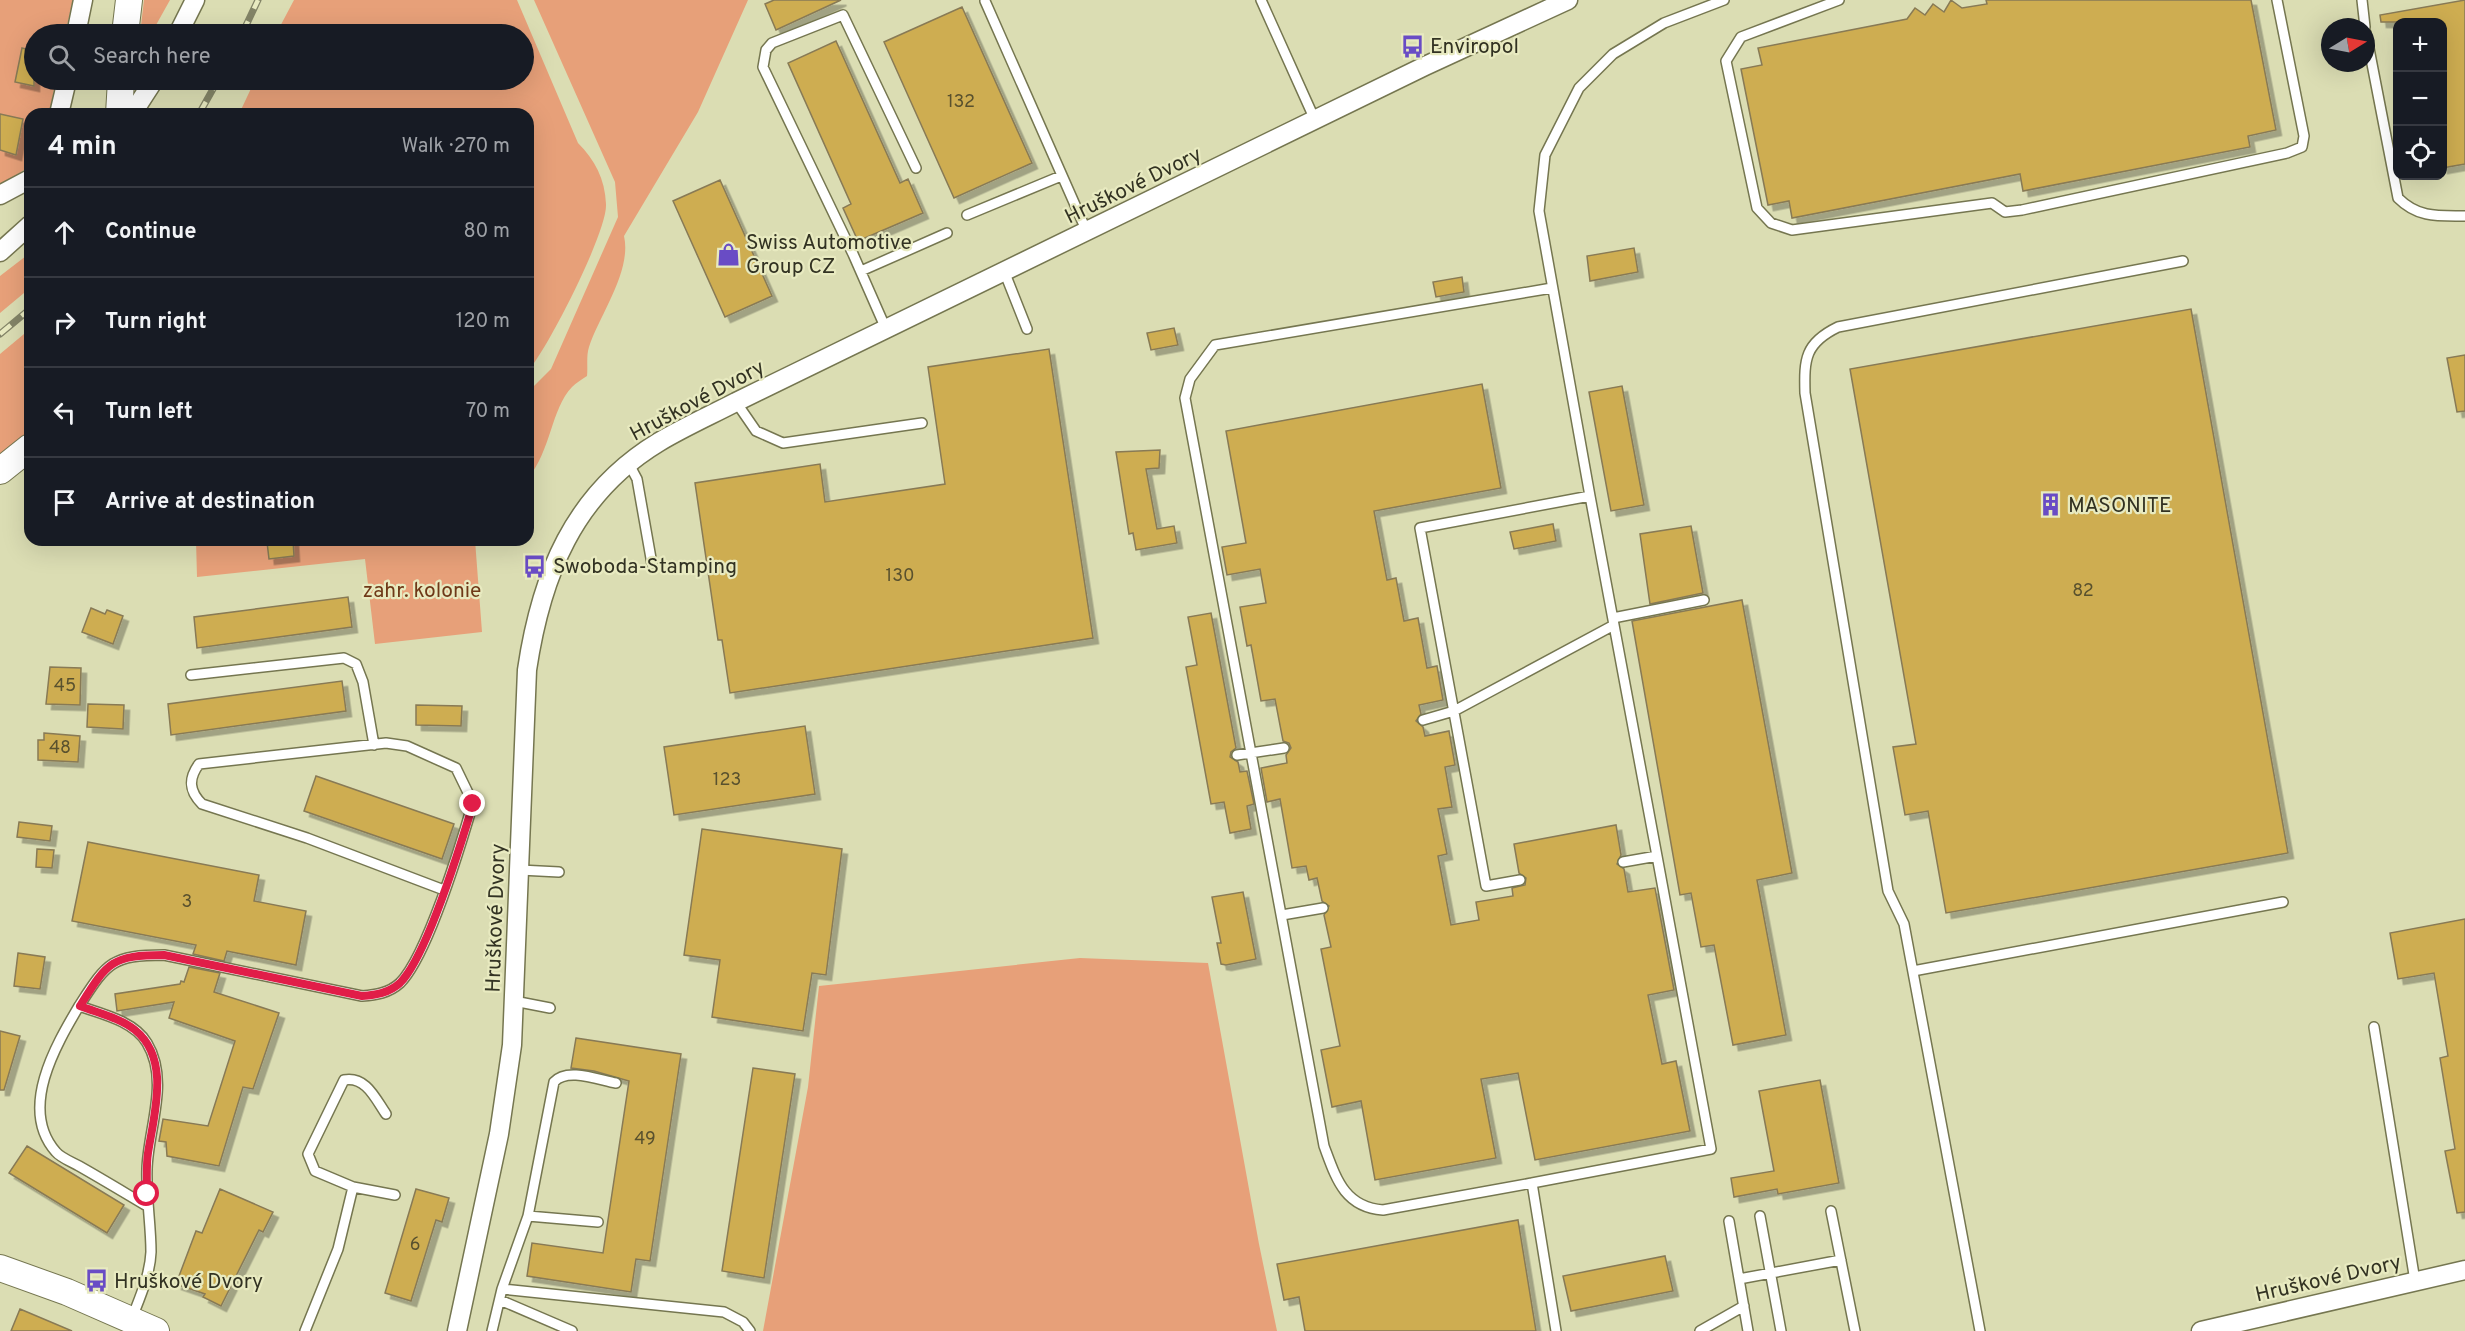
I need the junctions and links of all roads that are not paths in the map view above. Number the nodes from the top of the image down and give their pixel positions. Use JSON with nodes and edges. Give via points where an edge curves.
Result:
{"nodes":[{"id":1,"x":83,"y":0,"type":"edge"},
{"id":2,"x":129,"y":0,"type":"edge"},
{"id":3,"x":195,"y":0,"type":"edge"},
{"id":4,"x":1261,"y":0,"type":"edge"},
{"id":5,"x":1568,"y":0,"type":"edge"},
{"id":6,"x":1724,"y":0,"type":"edge"},
{"id":7,"x":1839,"y":0,"type":"edge"},
{"id":8,"x":2277,"y":0,"type":"edge"},
{"id":9,"x":2361,"y":0,"type":"edge"},
{"id":10,"x":985,"y":1,"type":"edge"},
{"id":11,"x":2364,"y":18,"type":"edge"},
{"id":12,"x":78,"y":24,"type":"edge"},
{"id":13,"x":126,"y":24,"type":"edge"},
{"id":14,"x":183,"y":24,"type":"edge"},
{"id":15,"x":2374,"y":72,"type":"edge"},
{"id":16,"x":65,"y":90,"type":"edge"},
{"id":17,"x":120,"y":90,"type":"edge"},
{"id":18,"x":148,"y":90,"type":"edge"},
{"id":19,"x":60,"y":108,"type":"edge"},
{"id":20,"x":119,"y":108,"type":"edge"},
{"id":21,"x":136,"y":108,"type":"edge"},
{"id":22,"x":1315,"y":120,"type":"junction"},
{"id":23,"x":916,"y":168,"type":"dead end"},
{"id":24,"x":1062,"y":176,"type":"junction"},
{"id":25,"x":24,"y":182,"type":"edge"},
{"id":26,"x":0,"y":195,"type":"edge"},
{"id":27,"x":967,"y":215,"type":"dead end"},
{"id":28,"x":2465,"y":216,"type":"edge"},
{"id":29,"x":24,"y":230,"type":"edge"},
{"id":30,"x":1088,"y":232,"type":"junction"},
{"id":31,"x":947,"y":233,"type":"dead end"},
{"id":32,"x":0,"y":252,"type":"edge"},
{"id":33,"x":2183,"y":261,"type":"dead end"},
{"id":34,"x":861,"y":271,"type":"junction"},
{"id":35,"x":1004,"y":271,"type":"junction"},
{"id":36,"x":1552,"y":288,"type":"junction"},
{"id":37,"x":886,"y":329,"type":"junction"},
{"id":38,"x":1027,"y":329,"type":"dead end"},
{"id":39,"x":736,"y":402,"type":"junction"},
{"id":40,"x":922,"y":423,"type":"dead end"},
{"id":41,"x":24,"y":452,"type":"edge"},
{"id":42,"x":628,"y":464,"type":"junction"},
{"id":43,"x":0,"y":471,"type":"edge"},
{"id":44,"x":1590,"y":496,"type":"junction"},
{"id":45,"x":652,"y":564,"type":"dead end"},
{"id":46,"x":1704,"y":600,"type":"dead end"},
{"id":47,"x":1613,"y":622,"type":"junction"},
{"id":48,"x":191,"y":675,"type":"dead end"},
{"id":49,"x":1454,"y":711,"type":"junction"},
{"id":50,"x":1423,"y":720,"type":"dead end"},
{"id":51,"x":374,"y":745,"type":"junction"},
{"id":52,"x":1284,"y":748,"type":"dead end"},
{"id":53,"x":1252,"y":752,"type":"junction"},
{"id":54,"x":1237,"y":755,"type":"dead end"},
{"id":55,"x":1657,"y":856,"type":"junction"},
{"id":56,"x":1623,"y":862,"type":"dead end"},
{"id":57,"x":520,"y":870,"type":"junction"},
{"id":58,"x":560,"y":872,"type":"dead end"},
{"id":59,"x":1520,"y":880,"type":"dead end"},
{"id":60,"x":444,"y":890,"type":"junction"},
{"id":61,"x":2283,"y":902,"type":"dead end"},
{"id":62,"x":1323,"y":908,"type":"dead end"},
{"id":63,"x":1282,"y":915,"type":"junction"},
{"id":64,"x":1913,"y":970,"type":"junction"},
{"id":65,"x":514,"y":1001,"type":"junction"},
{"id":66,"x":80,"y":1006,"type":"junction"},
{"id":67,"x":550,"y":1008,"type":"dead end"},
{"id":68,"x":2374,"y":1027,"type":"dead end"},
{"id":69,"x":616,"y":1083,"type":"dead end"},
{"id":70,"x":386,"y":1114,"type":"dead end"},
{"id":71,"x":1532,"y":1183,"type":"junction"},
{"id":72,"x":352,"y":1187,"type":"junction"},
{"id":73,"x":395,"y":1195,"type":"dead end"},
{"id":74,"x":147,"y":1206,"type":"junction"},
{"id":75,"x":1831,"y":1211,"type":"dead end"},
{"id":76,"x":528,"y":1216,"type":"junction"},
{"id":77,"x":1760,"y":1216,"type":"dead end"},
{"id":78,"x":1729,"y":1221,"type":"dead end"},
{"id":79,"x":598,"y":1222,"type":"dead end"},
{"id":80,"x":1841,"y":1260,"type":"junction"},
{"id":81,"x":0,"y":1268,"type":"edge"},
{"id":82,"x":2465,"y":1270,"type":"edge"},
{"id":83,"x":1770,"y":1273,"type":"junction"},
{"id":84,"x":1739,"y":1279,"type":"junction"},
{"id":85,"x":2415,"y":1281,"type":"junction"},
{"id":86,"x":502,"y":1289,"type":"junction"},
{"id":87,"x":500,"y":1300,"type":"junction"},
{"id":88,"x":1744,"y":1306,"type":"junction"},
{"id":89,"x":145,"y":1328,"type":"edge"},
{"id":90,"x":305,"y":1331,"type":"edge"},
{"id":91,"x":457,"y":1331,"type":"edge"},
{"id":92,"x":492,"y":1331,"type":"edge"},
{"id":93,"x":572,"y":1331,"type":"edge"},
{"id":94,"x":750,"y":1331,"type":"edge"},
{"id":95,"x":1556,"y":1331,"type":"edge"},
{"id":96,"x":1700,"y":1331,"type":"edge"},
{"id":97,"x":1748,"y":1331,"type":"edge"},
{"id":98,"x":1781,"y":1331,"type":"edge"},
{"id":99,"x":1855,"y":1331,"type":"edge"},
{"id":100,"x":1980,"y":1331,"type":"edge"},
{"id":101,"x":2201,"y":1331,"type":"edge"}],
"edges":[{"from":1,"to":12,"type":"street"},
{"from":2,"to":13,"type":"street"},
{"from":3,"to":14,"type":"street"},
{"from":4,"to":22,"type":"lane"},
{"from":5,"to":22,"type":"street","name":"Hruškové Dvory"},
{"from":6,"to":36,"type":"lane","via":[[1638,36],[1590,75],[1571,101],[1545,155],[1539,211]]},
{"from":7,"to":8,"type":"lane","via":[[1741,37],[1726,61],[1756,208],[1771,223],[1792,230],[1992,203],[2005,212],[2022,210],[2302,147],[2304,136]]},
{"from":9,"to":11,"type":"lane"},
{"from":10,"to":24,"type":"lane"},
{"from":15,"to":28,"type":"lane","via":[[2398,198],[2410,211]]},
{"from":16,"to":19,"type":"street"},
{"from":17,"to":20,"type":"street"},
{"from":18,"to":21,"type":"street"},
{"from":22,"to":30,"type":"street","name":"Hruškové Dvory"},
{"from":23,"to":34,"type":"lane","via":[[843,15],[766,50],[763,67]]},
{"from":24,"to":27,"type":"lane"},
{"from":24,"to":30,"type":"lane"},
{"from":25,"to":26,"type":"street"},
{"from":29,"to":32,"type":"street"},
{"from":30,"to":35,"type":"street","name":"Hruškové Dvory"},
{"from":31,"to":34,"type":"lane"},
{"from":33,"to":64,"type":"lane","via":[[1838,327],[1812,346],[1804,364],[1805,393],[1888,891],[1905,924]]},
{"from":34,"to":37,"type":"lane"},
{"from":35,"to":37,"type":"street","name":"Hruškové Dvory"},
{"from":35,"to":38,"type":"lane"},
{"from":36,"to":44,"type":"lane"},
{"from":36,"to":53,"type":"lane","via":[[1215,345],[1190,380],[1185,398]]},
{"from":37,"to":39,"type":"street","name":"Hruškové Dvory"},
{"from":39,"to":40,"type":"lane","via":[[756,431],[783,443]]},
{"from":39,"to":42,"type":"street","name":"Hruškové Dvory","via":[[658,443]]},
{"from":41,"to":43,"type":"street"},
{"from":42,"to":45,"type":"lane","via":[[637,479]]},
{"from":42,"to":57,"type":"street","name":"Hruškové Dvory","via":[[595,497],[573,527],[555,558],[538,604],[527,670]]},
{"from":44,"to":47,"type":"lane"},
{"from":44,"to":49,"type":"lane","via":[[1420,528]]},
{"from":46,"to":47,"type":"lane"},
{"from":47,"to":49,"type":"lane"},
{"from":47,"to":55,"type":"lane"},
{"from":48,"to":51,"type":"lane","via":[[344,658],[356,664],[363,682]]},
{"from":49,"to":50,"type":"lane"},
{"from":49,"to":59,"type":"lane","via":[[1486,886]]},
{"from":51,"to":60,"type":"lane","via":[[407,746],[440,759],[456,768],[466,788],[473,804]]},
{"from":51,"to":60,"type":"lane","via":[[206,762],[194,771],[192,791],[202,804],[215,810],[307,838]]},
{"from":52,"to":53,"type":"lane"},
{"from":53,"to":54,"type":"lane"},
{"from":53,"to":63,"type":"lane"},
{"from":55,"to":56,"type":"lane"},
{"from":55,"to":71,"type":"lane","via":[[1711,1149]]},
{"from":57,"to":58,"type":"lane"},
{"from":57,"to":65,"type":"street","name":"Hruškové Dvory"},
{"from":60,"to":66,"type":"lane","via":[[414,966],[390,990],[376,995],[362,996],[184,958],[132,955],[102,970]]},
{"from":61,"to":64,"type":"lane"},
{"from":62,"to":63,"type":"lane"},
{"from":63,"to":71,"type":"lane","via":[[1324,1146],[1337,1182],[1353,1201],[1368,1209],[1383,1210]]},
{"from":64,"to":100,"type":"lane"},
{"from":65,"to":67,"type":"lane"},
{"from":65,"to":91,"type":"street","name":"Hruškové Dvory","via":[[499,1134]]},
{"from":66,"to":74,"type":"lane","via":[[134,1029],[156,1060],[158,1086],[147,1155]]},
{"from":66,"to":74,"type":"lane","via":[[60,1038],[49,1066],[41,1093],[40,1120],[57,1153]]},
{"from":68,"to":85,"type":"lane"},
{"from":69,"to":76,"type":"lane","via":[[571,1075],[558,1077],[554,1082]]},
{"from":70,"to":72,"type":"lane","via":[[365,1084],[344,1080],[310,1147],[309,1161],[315,1171]]},
{"from":71,"to":95,"type":"lane"},
{"from":72,"to":73,"type":"lane"},
{"from":72,"to":90,"type":"lane","via":[[338,1249]]},
{"from":74,"to":89,"type":"lane","via":[[151,1252],[144,1288]]},
{"from":75,"to":80,"type":"lane"},
{"from":76,"to":79,"type":"lane"},
{"from":76,"to":86,"type":"lane"},
{"from":77,"to":83,"type":"lane"},
{"from":78,"to":84,"type":"lane"},
{"from":80,"to":83,"type":"lane"},
{"from":80,"to":99,"type":"lane"},
{"from":81,"to":89,"type":"street","via":[[67,1292]]},
{"from":82,"to":85,"type":"street","name":"Hruškové Dvory"},
{"from":83,"to":84,"type":"lane"},
{"from":83,"to":98,"type":"lane"},
{"from":84,"to":88,"type":"lane"},
{"from":85,"to":101,"type":"street","name":"Hruškové Dvory"},
{"from":86,"to":87,"type":"lane"},
{"from":86,"to":94,"type":"lane","via":[[724,1312],[743,1322]]},
{"from":87,"to":92,"type":"lane"},
{"from":87,"to":93,"type":"lane"},
{"from":88,"to":96,"type":"lane"},
{"from":88,"to":97,"type":"lane"}]}
